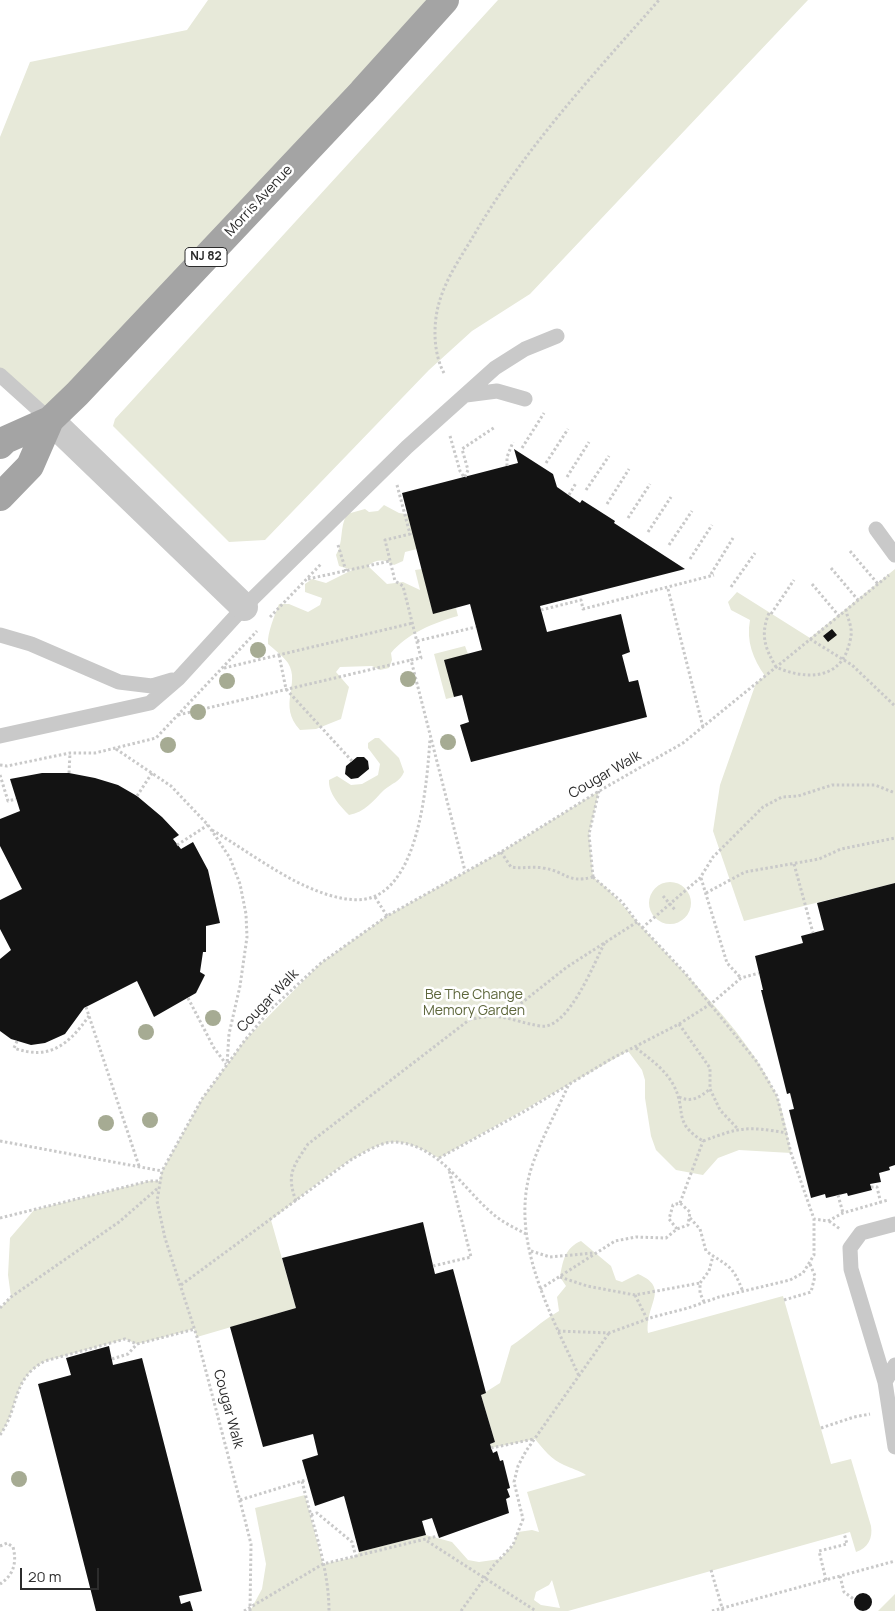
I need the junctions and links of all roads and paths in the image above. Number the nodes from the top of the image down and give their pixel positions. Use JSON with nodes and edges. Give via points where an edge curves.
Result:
{"nodes":[{"id":1,"x":445,"y":0,"type":"edge"},
{"id":2,"x":660,"y":1,"type":"edge"},
{"id":3,"x":557,"y":336,"type":"dead end"},
{"id":4,"x":444,"y":373,"type":"dead end"},
{"id":5,"x":0,"y":375,"type":"edge"},
{"id":6,"x":466,"y":395,"type":"junction"},
{"id":7,"x":525,"y":400,"type":"dead end"},
{"id":8,"x":544,"y":413,"type":"dead end"},
{"id":9,"x":50,"y":420,"type":"junction"},
{"id":10,"x":495,"y":427,"type":"dead end"},
{"id":11,"x":568,"y":429,"type":"dead end"},
{"id":12,"x":450,"y":433,"type":"dead end"},
{"id":13,"x":513,"y":442,"type":"dead end"},
{"id":14,"x":589,"y":442,"type":"dead end"},
{"id":15,"x":0,"y":445,"type":"edge"},
{"id":16,"x":522,"y":448,"type":"dead end"},
{"id":17,"x":609,"y":456,"type":"dead end"},
{"id":18,"x":546,"y":463,"type":"dead end"},
{"id":19,"x":507,"y":466,"type":"dead end"},
{"id":20,"x":629,"y":469,"type":"dead end"},
{"id":21,"x":567,"y":477,"type":"dead end"},
{"id":22,"x":396,"y":483,"type":"dead end"},
{"id":23,"x":576,"y":483,"type":"dead end"},
{"id":24,"x":650,"y":484,"type":"dead end"},
{"id":25,"x":586,"y":490,"type":"dead end"},
{"id":26,"x":569,"y":495,"type":"dead end"},
{"id":27,"x":0,"y":497,"type":"edge"},
{"id":28,"x":671,"y":497,"type":"dead end"},
{"id":29,"x":607,"y":504,"type":"dead end"},
{"id":30,"x":692,"y":511,"type":"dead end"},
{"id":31,"x":628,"y":518,"type":"dead end"},
{"id":32,"x":712,"y":525,"type":"dead end"},
{"id":33,"x":876,"y":529,"type":"dead end"},
{"id":34,"x":648,"y":532,"type":"dead end"},
{"id":35,"x":733,"y":538,"type":"dead end"},
{"id":36,"x":338,"y":544,"type":"dead end"},
{"id":37,"x":669,"y":545,"type":"dead end"},
{"id":38,"x":850,"y":551,"type":"dead end"},
{"id":39,"x":755,"y":553,"type":"dead end"},
{"id":40,"x":895,"y":555,"type":"edge"},
{"id":41,"x":690,"y":560,"type":"dead end"},
{"id":42,"x":390,"y":561,"type":"junction"},
{"id":43,"x":831,"y":568,"type":"dead end"},
{"id":44,"x":346,"y":571,"type":"junction"},
{"id":45,"x":892,"y":572,"type":"dead end"},
{"id":46,"x":306,"y":580,"type":"dead end"},
{"id":47,"x":794,"y":580,"type":"dead end"},
{"id":48,"x":812,"y":584,"type":"dead end"},
{"id":49,"x":878,"y":584,"type":"junction"},
{"id":50,"x":731,"y":588,"type":"dead end"},
{"id":51,"x":668,"y":589,"type":"junction"},
{"id":52,"x":858,"y":600,"type":"junction"},
{"id":53,"x":244,"y":607,"type":"junction"},
{"id":54,"x":541,"y":610,"type":"dead end"},
{"id":55,"x":846,"y":610,"type":"junction"},
{"id":56,"x":839,"y":616,"type":"junction"},
{"id":57,"x":412,"y":623,"type":"junction"},
{"id":58,"x":476,"y":627,"type":"dead end"},
{"id":59,"x":0,"y":635,"type":"edge"},
{"id":60,"x":810,"y":638,"type":"junction"},
{"id":61,"x":417,"y":641,"type":"junction"},
{"id":62,"x":279,"y":655,"type":"junction"},
{"id":63,"x":412,"y":660,"type":"junction"},
{"id":64,"x":844,"y":660,"type":"junction"},
{"id":65,"x":776,"y":667,"type":"junction"},
{"id":66,"x":224,"y":668,"type":"dead end"},
{"id":67,"x":179,"y":678,"type":"junction"},
{"id":68,"x":286,"y":690,"type":"junction"},
{"id":69,"x":895,"y":706,"type":"edge"},
{"id":70,"x":178,"y":715,"type":"dead end"},
{"id":71,"x":703,"y":726,"type":"junction"},
{"id":72,"x":0,"y":736,"type":"edge"},
{"id":73,"x":431,"y":736,"type":"junction"},
{"id":74,"x":116,"y":749,"type":"dead end"},
{"id":75,"x":70,"y":753,"type":"dead end"},
{"id":76,"x":352,"y":762,"type":"dead end"},
{"id":77,"x":69,"y":773,"type":"dead end"},
{"id":78,"x":152,"y":773,"type":"junction"},
{"id":79,"x":0,"y":774,"type":"edge"},
{"id":80,"x":599,"y":791,"type":"junction"},
{"id":81,"x":895,"y":793,"type":"edge"},
{"id":82,"x":137,"y":796,"type":"dead end"},
{"id":83,"x":16,"y":799,"type":"dead end"},
{"id":84,"x":208,"y":825,"type":"junction"},
{"id":85,"x":212,"y":830,"type":"junction"},
{"id":86,"x":895,"y":838,"type":"edge"},
{"id":87,"x":177,"y":845,"type":"dead end"},
{"id":88,"x":501,"y":852,"type":"junction"},
{"id":89,"x":794,"y":864,"type":"junction"},
{"id":90,"x":465,"y":871,"type":"junction"},
{"id":91,"x":593,"y":877,"type":"junction"},
{"id":92,"x":700,"y":878,"type":"junction"},
{"id":93,"x":706,"y":893,"type":"junction"},
{"id":94,"x":663,"y":896,"type":"dead end"},
{"id":95,"x":375,"y":897,"type":"junction"},
{"id":96,"x":669,"y":903,"type":"junction"},
{"id":97,"x":676,"y":911,"type":"dead end"},
{"id":98,"x":387,"y":916,"type":"junction"},
{"id":99,"x":637,"y":922,"type":"junction"},
{"id":100,"x":642,"y":928,"type":"junction"},
{"id":101,"x":813,"y":933,"type":"dead end"},
{"id":102,"x":605,"y":942,"type":"junction"},
{"id":103,"x":759,"y":973,"type":"dead end"},
{"id":104,"x":741,"y":978,"type":"junction"},
{"id":105,"x":188,"y":998,"type":"dead end"},
{"id":106,"x":712,"y":1003,"type":"junction"},
{"id":107,"x":86,"y":1007,"type":"dead end"},
{"id":108,"x":89,"y":1015,"type":"junction"},
{"id":109,"x":505,"y":1016,"type":"junction"},
{"id":110,"x":679,"y":1024,"type":"junction"},
{"id":111,"x":17,"y":1041,"type":"dead end"},
{"id":112,"x":636,"y":1048,"type":"junction"},
{"id":113,"x":227,"y":1065,"type":"junction"},
{"id":114,"x":568,"y":1086,"type":"junction"},
{"id":115,"x":710,"y":1089,"type":"junction"},
{"id":116,"x":679,"y":1097,"type":"junction"},
{"id":117,"x":737,"y":1128,"type":"junction"},
{"id":118,"x":787,"y":1133,"type":"junction"},
{"id":119,"x":0,"y":1141,"type":"edge"},
{"id":120,"x":702,"y":1141,"type":"junction"},
{"id":121,"x":439,"y":1158,"type":"junction"},
{"id":122,"x":139,"y":1166,"type":"junction"},
{"id":123,"x":448,"y":1169,"type":"junction"},
{"id":124,"x":162,"y":1171,"type":"junction"},
{"id":125,"x":159,"y":1181,"type":"junction"},
{"id":126,"x":871,"y":1187,"type":"dead end"},
{"id":127,"x":158,"y":1188,"type":"junction"},
{"id":128,"x":838,"y":1195,"type":"dead end"},
{"id":129,"x":888,"y":1200,"type":"dead end"},
{"id":130,"x":296,"y":1201,"type":"junction"},
{"id":131,"x":680,"y":1203,"type":"junction"},
{"id":132,"x":881,"y":1204,"type":"junction"},
{"id":133,"x":843,"y":1213,"type":"junction"},
{"id":134,"x":0,"y":1218,"type":"edge"},
{"id":135,"x":690,"y":1218,"type":"junction"},
{"id":136,"x":814,"y":1219,"type":"junction"},
{"id":137,"x":828,"y":1221,"type":"junction"},
{"id":138,"x":895,"y":1224,"type":"edge"},
{"id":139,"x":677,"y":1229,"type":"junction"},
{"id":140,"x":840,"y":1229,"type":"dead end"},
{"id":141,"x":526,"y":1234,"type":"junction"},
{"id":142,"x":530,"y":1251,"type":"junction"},
{"id":143,"x":594,"y":1252,"type":"junction"},
{"id":144,"x":713,"y":1256,"type":"junction"},
{"id":145,"x":810,"y":1264,"type":"junction"},
{"id":146,"x":433,"y":1266,"type":"dead end"},
{"id":147,"x":560,"y":1277,"type":"junction"},
{"id":148,"x":700,"y":1283,"type":"junction"},
{"id":149,"x":181,"y":1285,"type":"junction"},
{"id":150,"x":540,"y":1289,"type":"junction"},
{"id":151,"x":743,"y":1292,"type":"junction"},
{"id":152,"x":635,"y":1295,"type":"junction"},
{"id":153,"x":784,"y":1300,"type":"dead end"},
{"id":154,"x":704,"y":1302,"type":"junction"},
{"id":155,"x":0,"y":1308,"type":"edge"},
{"id":156,"x":647,"y":1319,"type":"junction"},
{"id":157,"x":194,"y":1329,"type":"junction"},
{"id":158,"x":558,"y":1331,"type":"junction"},
{"id":159,"x":609,"y":1333,"type":"junction"},
{"id":160,"x":137,"y":1344,"type":"junction"},
{"id":161,"x":112,"y":1359,"type":"dead end"},
{"id":162,"x":895,"y":1365,"type":"edge"},
{"id":163,"x":579,"y":1376,"type":"junction"},
{"id":164,"x":885,"y":1382,"type":"junction"},
{"id":165,"x":890,"y":1411,"type":"junction"},
{"id":166,"x":820,"y":1428,"type":"dead end"},
{"id":167,"x":0,"y":1435,"type":"edge"},
{"id":168,"x":535,"y":1439,"type":"junction"},
{"id":169,"x":491,"y":1448,"type":"dead end"},
{"id":170,"x":895,"y":1448,"type":"edge"},
{"id":171,"x":307,"y":1480,"type":"dead end"},
{"id":172,"x":302,"y":1481,"type":"junction"},
{"id":173,"x":240,"y":1500,"type":"junction"},
{"id":174,"x":311,"y":1515,"type":"junction"},
{"id":175,"x":844,"y":1533,"type":"dead end"},
{"id":176,"x":438,"y":1536,"type":"dead end"},
{"id":177,"x":426,"y":1540,"type":"junction"},
{"id":178,"x":0,"y":1546,"type":"edge"},
{"id":179,"x":356,"y":1557,"type":"junction"},
{"id":180,"x":895,"y":1561,"type":"edge"},
{"id":181,"x":323,"y":1564,"type":"junction"},
{"id":182,"x":711,"y":1570,"type":"dead end"},
{"id":183,"x":840,"y":1576,"type":"junction"},
{"id":184,"x":486,"y":1577,"type":"junction"},
{"id":185,"x":826,"y":1580,"type":"junction"},
{"id":186,"x":0,"y":1584,"type":"edge"},
{"id":187,"x":855,"y":1600,"type":"dead end"},
{"id":188,"x":722,"y":1610,"type":"edge"},
{"id":189,"x":244,"y":1611,"type":"edge"},
{"id":190,"x":251,"y":1611,"type":"edge"},
{"id":191,"x":329,"y":1611,"type":"edge"},
{"id":192,"x":461,"y":1611,"type":"edge"},
{"id":193,"x":536,"y":1611,"type":"edge"},
{"id":194,"x":712,"y":1611,"type":"edge"}],
"edges":[{"from":1,"to":9,"type":"main road","name":"Morris Avenue","number":"NJ 82","via":[[362,92]]},
{"from":2,"to":4,"type":"path","via":[[568,102],[492,204],[450,277],[439,303],[435,335]]},
{"from":3,"to":6,"type":"lane","via":[[525,349],[495,368]]},
{"from":5,"to":9,"type":"lane"},
{"from":6,"to":7,"type":"lane","via":[[497,391]]},
{"from":6,"to":53,"type":"lane","via":[[407,447]]},
{"from":8,"to":16,"type":"path"},
{"from":9,"to":15,"type":"main road","name":"Morris Avenue","number":"NJ 82"},
{"from":9,"to":27,"type":"main road","name":"Morris Avenue","number":"NJ 82","via":[[30,466]]},
{"from":9,"to":53,"type":"street"},
{"from":10,"to":12,"type":"path","via":[[462,449],[468,470],[465,477],[460,471]]},
{"from":11,"to":18,"type":"path"},
{"from":13,"to":19,"type":"path"},
{"from":14,"to":21,"type":"path"},
{"from":17,"to":25,"type":"path"},
{"from":20,"to":29,"type":"path"},
{"from":22,"to":42,"type":"path","via":[[410,534],[385,540]]},
{"from":23,"to":26,"type":"path"},
{"from":24,"to":31,"type":"path"},
{"from":28,"to":34,"type":"path"},
{"from":30,"to":37,"type":"path"},
{"from":32,"to":41,"type":"path"},
{"from":33,"to":40,"type":"lane"},
{"from":35,"to":51,"type":"path","via":[[713,574]]},
{"from":36,"to":44,"type":"path"},
{"from":38,"to":49,"type":"path"},
{"from":39,"to":50,"type":"path"},
{"from":42,"to":44,"type":"path"},
{"from":42,"to":57,"type":"path","via":[[395,581],[403,586]]},
{"from":43,"to":52,"type":"path"},
{"from":44,"to":46,"type":"path"},
{"from":45,"to":49,"type":"path","name":"Cougar Walk"},
{"from":47,"to":65,"type":"path","via":[[764,626],[766,650]]},
{"from":48,"to":56,"type":"path"},
{"from":49,"to":52,"type":"path","name":"Cougar Walk"},
{"from":51,"to":54,"type":"path","via":[[583,609],[581,600]]},
{"from":51,"to":71,"type":"path"},
{"from":52,"to":55,"type":"path","name":"Cougar Walk"},
{"from":53,"to":67,"type":"lane"},
{"from":55,"to":56,"type":"path","name":"Cougar Walk"},
{"from":55,"to":64,"type":"path","via":[[851,630]]},
{"from":56,"to":60,"type":"path","name":"Cougar Walk"},
{"from":57,"to":61,"type":"path"},
{"from":57,"to":62,"type":"path"},
{"from":58,"to":61,"type":"path"},
{"from":59,"to":67,"type":"lane","via":[[31,644],[119,682],[152,686]]},
{"from":60,"to":64,"type":"path"},
{"from":60,"to":65,"type":"path","name":"Cougar Walk"},
{"from":61,"to":63,"type":"path","via":[[421,658]]},
{"from":62,"to":66,"type":"path"},
{"from":62,"to":68,"type":"path"},
{"from":63,"to":68,"type":"path"},
{"from":63,"to":73,"type":"path"},
{"from":64,"to":65,"type":"path","via":[[834,668],[812,676],[789,673]]},
{"from":64,"to":69,"type":"path"},
{"from":65,"to":71,"type":"path","name":"Cougar Walk"},
{"from":67,"to":72,"type":"lane","via":[[150,702]]},
{"from":68,"to":70,"type":"path"},
{"from":68,"to":76,"type":"path"},
{"from":71,"to":80,"type":"path","name":"Cougar Walk","via":[[682,743]]},
{"from":73,"to":90,"type":"path"},
{"from":73,"to":95,"type":"path","via":[[425,800],[410,853],[393,884]]},
{"from":74,"to":78,"type":"path"},
{"from":75,"to":77,"type":"path"},
{"from":78,"to":82,"type":"path"},
{"from":78,"to":84,"type":"path","via":[[171,786]]},
{"from":79,"to":83,"type":"path","via":[[8,801]]},
{"from":80,"to":88,"type":"path","name":"Cougar Walk"},
{"from":80,"to":91,"type":"path","via":[[589,834]]},
{"from":81,"to":92,"type":"path","via":[[876,785],[832,785],[798,796],[782,797],[763,807],[713,857]]},
{"from":84,"to":85,"type":"path"},
{"from":84,"to":87,"type":"path"},
{"from":85,"to":95,"type":"path","via":[[293,880],[322,892],[347,899]]},
{"from":85,"to":113,"type":"path","via":[[234,867],[247,921],[245,956],[228,1034]]},
{"from":86,"to":89,"type":"path","via":[[841,849],[819,859]]},
{"from":88,"to":90,"type":"path","name":"Cougar Walk"},
{"from":88,"to":91,"type":"path","via":[[511,867],[544,868],[571,879]]},
{"from":89,"to":93,"type":"path","via":[[745,872]]},
{"from":89,"to":101,"type":"path"},
{"from":90,"to":98,"type":"path","name":"Cougar Walk"},
{"from":91,"to":99,"type":"path","via":[[622,902]]},
{"from":92,"to":93,"type":"path"},
{"from":92,"to":96,"type":"path"},
{"from":93,"to":104,"type":"path","via":[[727,963]]},
{"from":94,"to":96,"type":"path"},
{"from":95,"to":98,"type":"path"},
{"from":96,"to":97,"type":"path"},
{"from":96,"to":100,"type":"path"},
{"from":98,"to":113,"type":"path","name":"Cougar Walk","via":[[321,964],[271,1009]]},
{"from":99,"to":100,"type":"path"},
{"from":99,"to":102,"type":"path"},
{"from":100,"to":106,"type":"path"},
{"from":102,"to":109,"type":"path","via":[[566,967]]},
{"from":102,"to":109,"type":"path","via":[[563,1018],[551,1026],[542,1027]]},
{"from":103,"to":104,"type":"path"},
{"from":104,"to":106,"type":"path"},
{"from":105,"to":113,"type":"path","via":[[214,1048]]},
{"from":106,"to":110,"type":"path"},
{"from":106,"to":118,"type":"path","via":[[758,1062],[777,1096]]},
{"from":107,"to":108,"type":"path"},
{"from":108,"to":111,"type":"path","via":[[67,1042],[47,1052],[25,1052],[14,1048]]},
{"from":108,"to":122,"type":"path"},
{"from":109,"to":130,"type":"path","via":[[485,1015],[468,1020],[308,1144],[292,1167],[289,1184]]},
{"from":110,"to":112,"type":"path"},
{"from":110,"to":115,"type":"path","via":[[710,1068]]},
{"from":112,"to":114,"type":"path","via":[[611,1059]]},
{"from":112,"to":116,"type":"path","via":[[664,1070]]},
{"from":113,"to":124,"type":"path","name":"Cougar Walk","via":[[202,1099]]},
{"from":114,"to":121,"type":"path"},
{"from":114,"to":141,"type":"path","via":[[532,1166],[526,1193]]},
{"from":115,"to":116,"type":"path","via":[[694,1099]]},
{"from":115,"to":117,"type":"path","via":[[720,1110]]},
{"from":116,"to":120,"type":"path","via":[[680,1117],[690,1133]]},
{"from":117,"to":118,"type":"path","via":[[754,1127]]},
{"from":117,"to":120,"type":"path"},
{"from":118,"to":136,"type":"path"},
{"from":119,"to":122,"type":"path"},
{"from":120,"to":131,"type":"path"},
{"from":121,"to":123,"type":"path"},
{"from":121,"to":130,"type":"path","via":[[417,1147],[393,1142],[373,1148],[352,1159]]},
{"from":122,"to":124,"type":"path"},
{"from":123,"to":141,"type":"path","via":[[494,1216]]},
{"from":123,"to":146,"type":"path","via":[[471,1257]]},
{"from":124,"to":125,"type":"path","name":"Cougar Walk"},
{"from":125,"to":127,"type":"path","name":"Cougar Walk"},
{"from":125,"to":134,"type":"path"},
{"from":126,"to":132,"type":"path","via":[[876,1187]]},
{"from":127,"to":149,"type":"path","name":"Cougar Walk","via":[[159,1214]]},
{"from":127,"to":155,"type":"path","via":[[119,1222]]},
{"from":128,"to":133,"type":"path"},
{"from":129,"to":132,"type":"path"},
{"from":130,"to":149,"type":"path"},
{"from":131,"to":135,"type":"path","via":[[690,1212]]},
{"from":131,"to":139,"type":"path","via":[[673,1205],[669,1219]]},
{"from":132,"to":133,"type":"path"},
{"from":133,"to":137,"type":"path"},
{"from":135,"to":139,"type":"path","via":[[688,1226]]},
{"from":135,"to":144,"type":"path","via":[[700,1229],[706,1251]]},
{"from":136,"to":137,"type":"path"},
{"from":136,"to":145,"type":"path","via":[[814,1254]]},
{"from":137,"to":140,"type":"path"},
{"from":138,"to":164,"type":"lane","via":[[861,1233],[850,1248],[851,1270]]},
{"from":139,"to":143,"type":"path","via":[[666,1238],[636,1237],[615,1241]]},
{"from":141,"to":142,"type":"path"},
{"from":142,"to":143,"type":"path","via":[[550,1258]]},
{"from":142,"to":150,"type":"path"},
{"from":143,"to":147,"type":"path"},
{"from":144,"to":148,"type":"path","via":[[709,1271]]},
{"from":144,"to":151,"type":"path","via":[[725,1261],[736,1273]]},
{"from":145,"to":151,"type":"path","via":[[803,1273],[790,1280]]},
{"from":145,"to":153,"type":"path","via":[[815,1276],[811,1292]]},
{"from":147,"to":150,"type":"path"},
{"from":147,"to":152,"type":"path"},
{"from":148,"to":152,"type":"path"},
{"from":148,"to":154,"type":"path"},
{"from":149,"to":157,"type":"path","name":"Cougar Walk"},
{"from":150,"to":158,"type":"path"},
{"from":151,"to":154,"type":"path"},
{"from":152,"to":156,"type":"path"},
{"from":154,"to":156,"type":"path"},
{"from":156,"to":159,"type":"path"},
{"from":157,"to":160,"type":"path"},
{"from":157,"to":173,"type":"path","name":"Cougar Walk"},
{"from":158,"to":159,"type":"path"},
{"from":158,"to":163,"type":"path"},
{"from":159,"to":163,"type":"path"},
{"from":160,"to":161,"type":"path","via":[[128,1354]]},
{"from":160,"to":167,"type":"path","via":[[125,1339],[58,1356],[33,1367],[22,1380],[8,1425]]},
{"from":162,"to":164,"type":"lane"},
{"from":163,"to":168,"type":"path"},
{"from":164,"to":165,"type":"lane"},
{"from":165,"to":166,"type":"path","via":[[854,1417]]},
{"from":165,"to":170,"type":"lane"},
{"from":168,"to":169,"type":"path"},
{"from":168,"to":184,"type":"path","via":[[518,1466],[514,1482],[522,1519],[518,1532],[513,1545]]},
{"from":171,"to":172,"type":"path"},
{"from":172,"to":173,"type":"path"},
{"from":172,"to":174,"type":"path"},
{"from":173,"to":190,"type":"path","name":"Cougar Walk","via":[[250,1544]]},
{"from":174,"to":179,"type":"path","via":[[317,1514],[352,1542]]},
{"from":174,"to":181,"type":"path"},
{"from":175,"to":185,"type":"path","via":[[847,1544],[819,1551]]},
{"from":176,"to":177,"type":"path"},
{"from":177,"to":179,"type":"path"},
{"from":177,"to":184,"type":"path"},
{"from":178,"to":186,"type":"path","via":[[7,1543],[13,1547],[16,1557],[14,1570]]},
{"from":179,"to":181,"type":"path"},
{"from":180,"to":183,"type":"path"},
{"from":181,"to":190,"type":"path"},
{"from":181,"to":191,"type":"path"},
{"from":182,"to":188,"type":"path"},
{"from":183,"to":185,"type":"path"},
{"from":183,"to":187,"type":"path","via":[[844,1592]]},
{"from":184,"to":192,"type":"path"},
{"from":184,"to":193,"type":"path"},
{"from":185,"to":188,"type":"path"},
{"from":188,"to":194,"type":"path"},
{"from":189,"to":190,"type":"path"}]}
